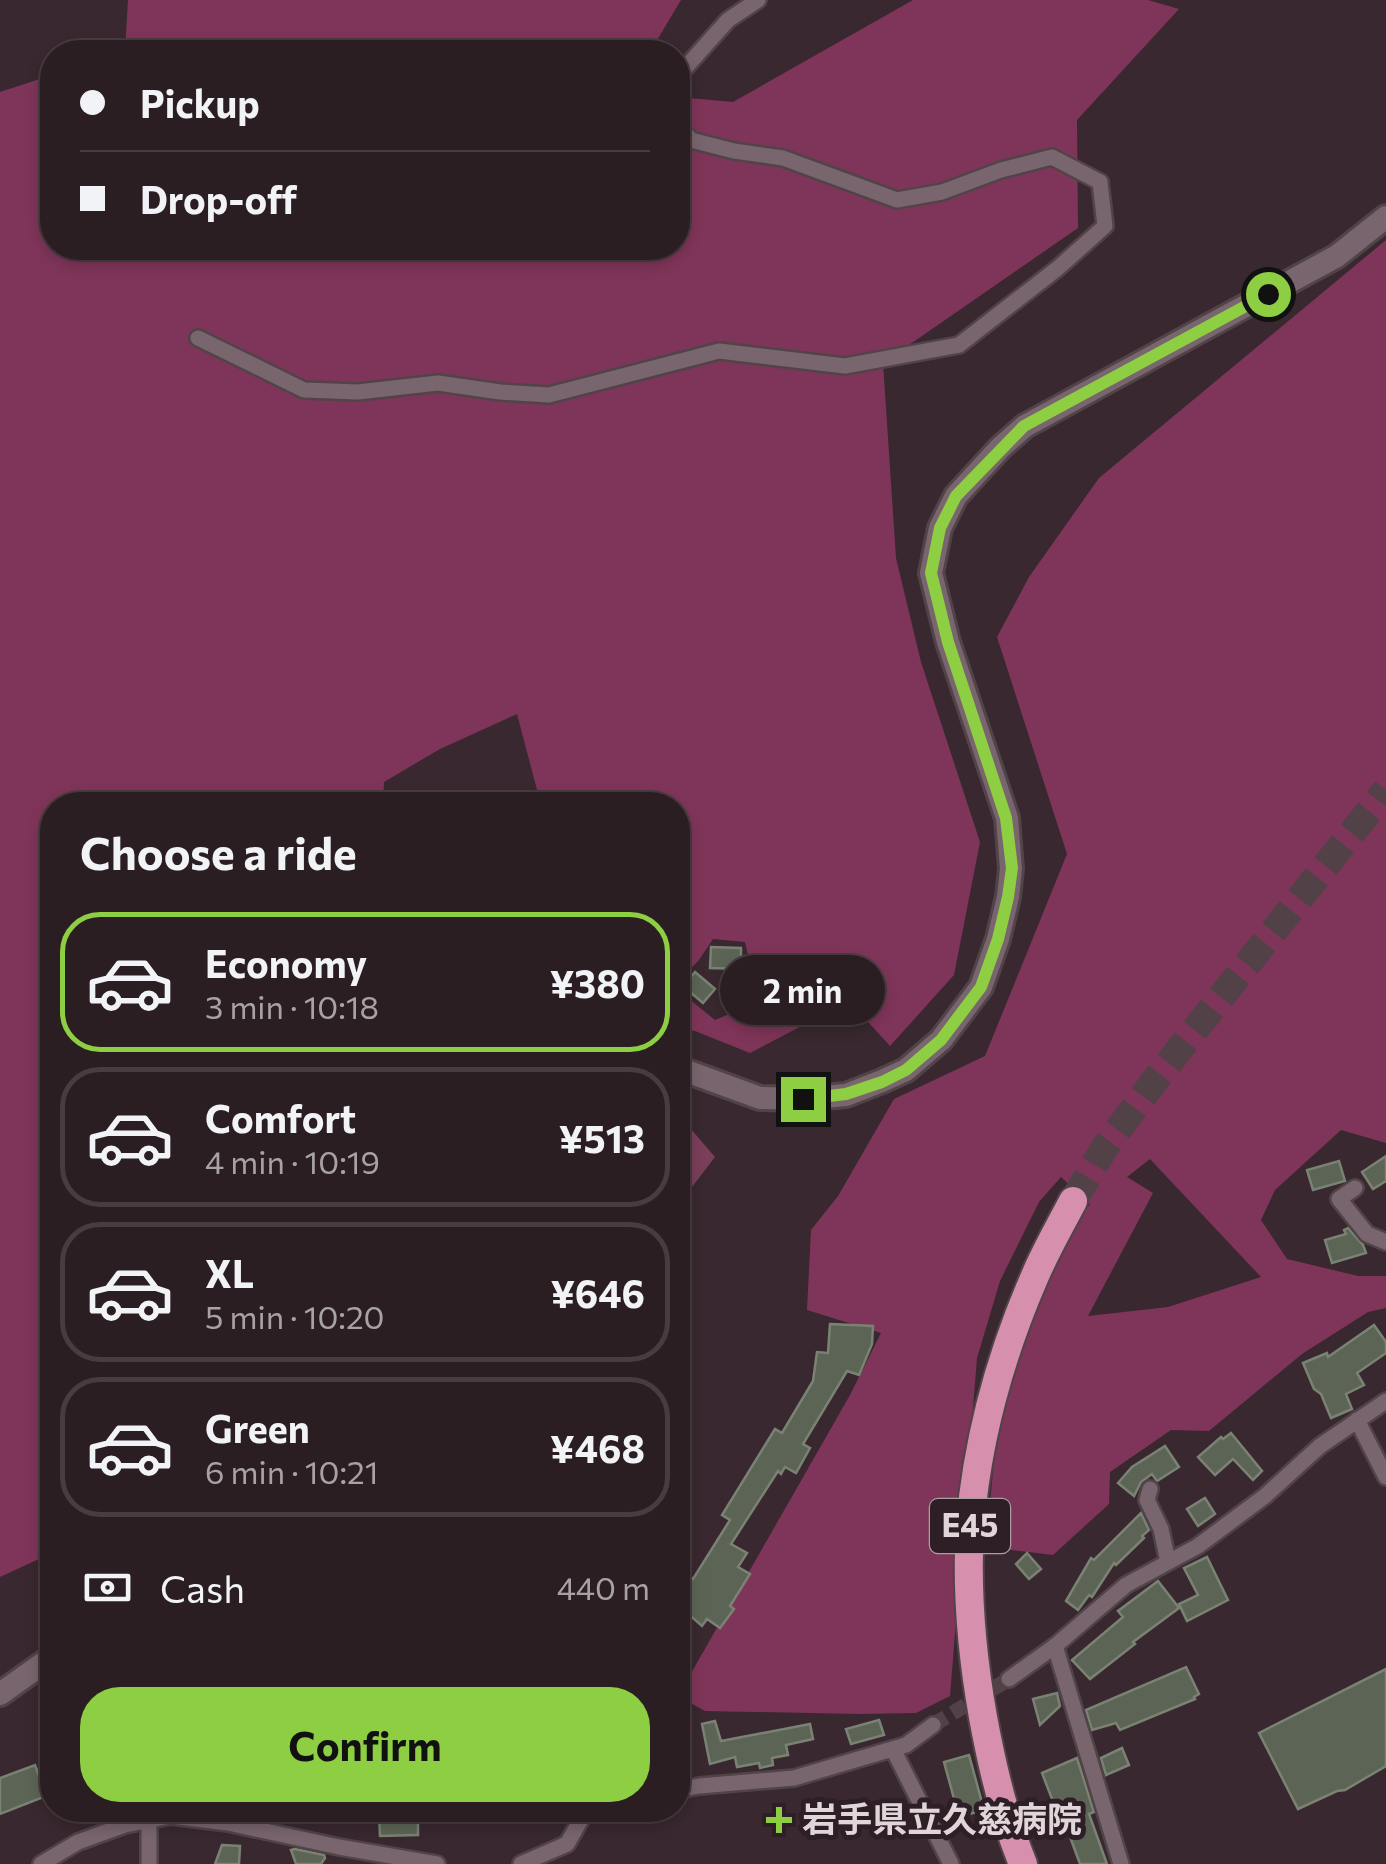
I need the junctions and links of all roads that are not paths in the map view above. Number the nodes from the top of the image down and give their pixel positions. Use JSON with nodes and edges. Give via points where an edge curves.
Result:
{"nodes":[{"id":1,"x":758,"y":0,"type":"edge"},
{"id":2,"x":690,"y":63,"type":"edge"},
{"id":3,"x":690,"y":139,"type":"edge"},
{"id":4,"x":1386,"y":217,"type":"edge"},
{"id":5,"x":198,"y":338,"type":"dead end"},
{"id":6,"x":690,"y":1072,"type":"edge"},
{"id":7,"x":1356,"y":1188,"type":"dead end"},
{"id":8,"x":1073,"y":1201,"type":"tunnel mouth"},
{"id":9,"x":1386,"y":1242,"type":"edge"},
{"id":10,"x":1386,"y":1401,"type":"edge"},
{"id":11,"x":1357,"y":1420,"type":"junction"},
{"id":12,"x":1386,"y":1477,"type":"edge"},
{"id":13,"x":1150,"y":1488,"type":"dead end"},
{"id":14,"x":1168,"y":1562,"type":"junction"},
{"id":15,"x":1054,"y":1646,"type":"junction"},
{"id":16,"x":40,"y":1665,"type":"edge"},
{"id":17,"x":1009,"y":1678,"type":"tunnel mouth"},
{"id":18,"x":0,"y":1694,"type":"edge"},
{"id":19,"x":933,"y":1725,"type":"tunnel mouth"},
{"id":20,"x":893,"y":1749,"type":"junction"},
{"id":21,"x":690,"y":1789,"type":"edge"},
{"id":22,"x":139,"y":1822,"type":"edge"},
{"id":23,"x":149,"y":1822,"type":"edge"},
{"id":24,"x":220,"y":1822,"type":"edge"},
{"id":25,"x":579,"y":1822,"type":"edge"},
{"id":26,"x":41,"y":1864,"type":"edge"},
{"id":27,"x":149,"y":1864,"type":"edge"},
{"id":28,"x":437,"y":1864,"type":"edge"},
{"id":29,"x":520,"y":1864,"type":"edge"},
{"id":30,"x":951,"y":1864,"type":"edge"},
{"id":31,"x":1023,"y":1864,"type":"edge"},
{"id":32,"x":1121,"y":1864,"type":"edge"}],
"edges":[{"from":1,"to":2,"type":"street","via":[[728,20]]},
{"from":3,"to":5,"type":"street","via":[[783,158],[897,200],[1052,157],[1100,182],[1106,226],[959,345],[845,366],[719,351],[549,394],[438,383],[304,390]]},
{"from":4,"to":6,"type":"street","via":[[1337,256],[1024,426],[956,496],[940,528],[931,573],[1006,818],[1012,868],[981,987],[941,1040],[882,1082],[817,1098],[760,1098]]},
{"from":7,"to":9,"type":"street","via":[[1339,1199],[1367,1234]]},
{"from":8,"to":31,"type":"highway","number":"E45","via":[[1012,1334],[992,1401],[970,1528],[975,1669],[989,1750]]},
{"from":10,"to":11,"type":"street"},
{"from":11,"to":12,"type":"street"},
{"from":11,"to":14,"type":"street","via":[[1265,1496]]},
{"from":13,"to":14,"type":"street","via":[[1147,1500]]},
{"from":14,"to":15,"type":"street","via":[[1126,1585]]},
{"from":15,"to":17,"type":"street"},
{"from":15,"to":32,"type":"street"},
{"from":16,"to":18,"type":"street"},
{"from":19,"to":20,"type":"street"},
{"from":20,"to":21,"type":"street","via":[[794,1778]]},
{"from":20,"to":30,"type":"street"},
{"from":22,"to":26,"type":"street","via":[[78,1842]]},
{"from":23,"to":27,"type":"street"},
{"from":24,"to":28,"type":"street"},
{"from":25,"to":29,"type":"street","via":[[567,1844]]}]}
